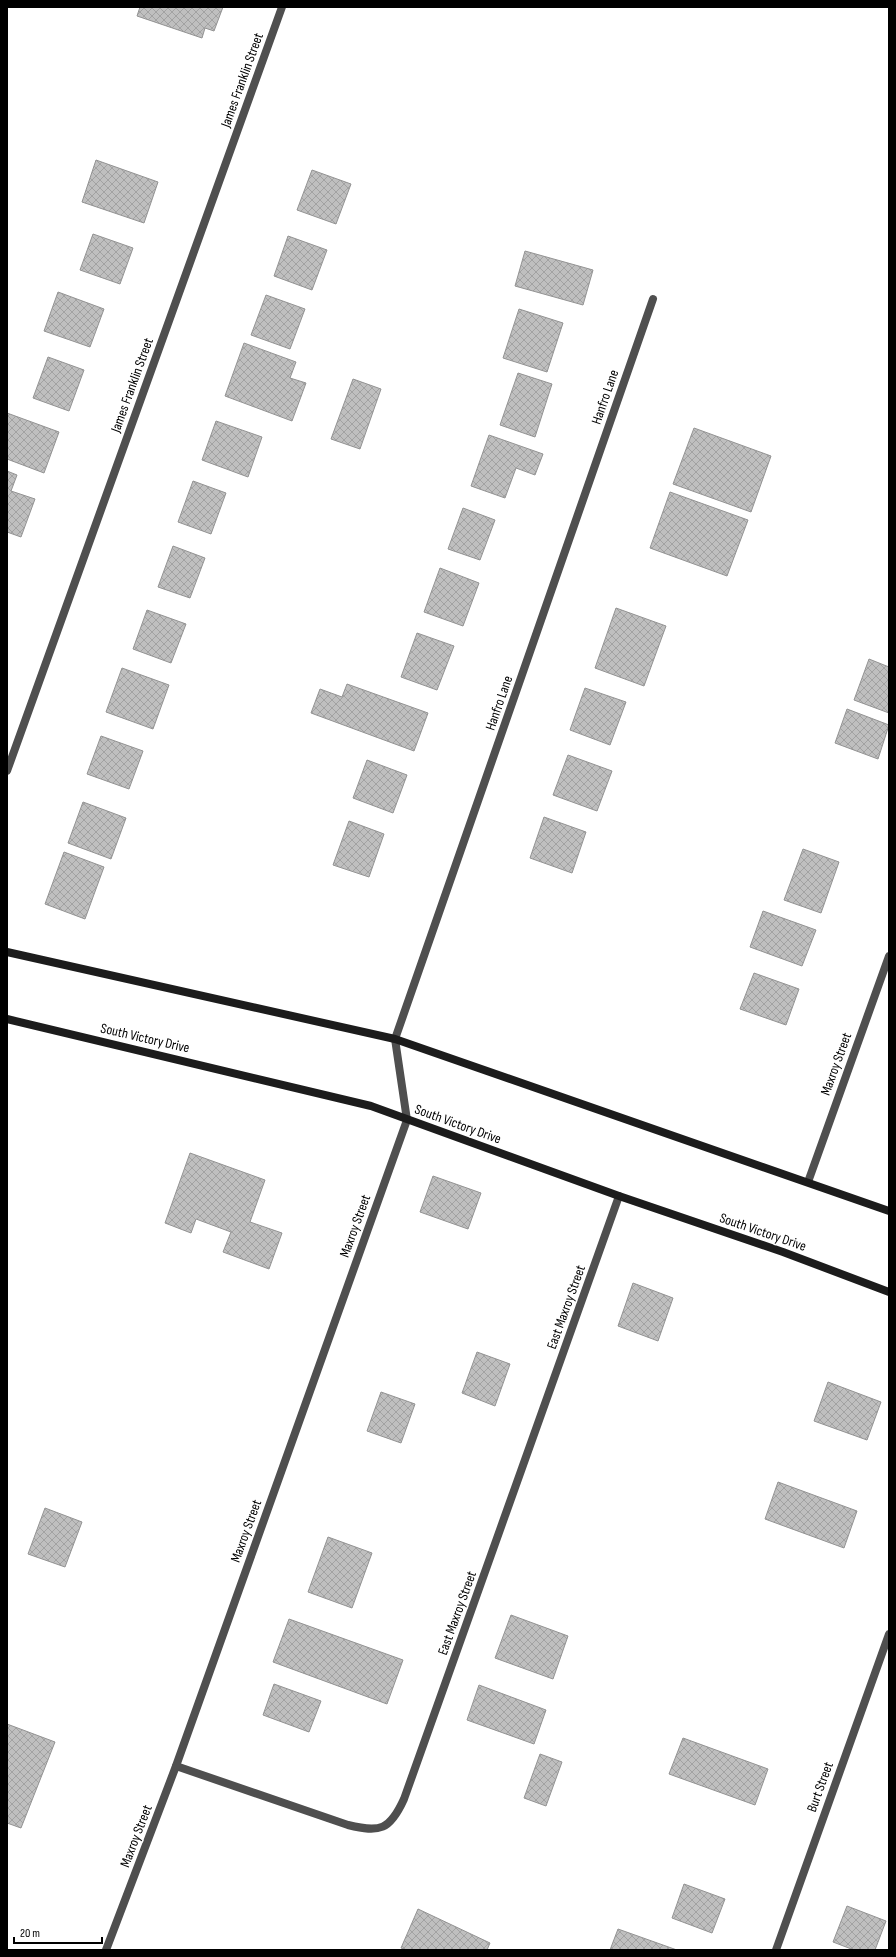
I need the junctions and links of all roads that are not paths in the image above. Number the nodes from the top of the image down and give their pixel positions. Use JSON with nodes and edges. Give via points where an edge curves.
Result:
{"nodes":[{"id":1,"x":282,"y":7,"type":"edge"},
{"id":2,"x":654,"y":299,"type":"dead end"},
{"id":3,"x":7,"y":771,"type":"edge"},
{"id":4,"x":7,"y":952,"type":"edge"},
{"id":5,"x":889,"y":956,"type":"edge"},
{"id":6,"x":7,"y":1019,"type":"edge"},
{"id":7,"x":395,"y":1039,"type":"junction"},
{"id":8,"x":407,"y":1120,"type":"junction"},
{"id":9,"x":808,"y":1182,"type":"junction"},
{"id":10,"x":619,"y":1196,"type":"junction"},
{"id":11,"x":889,"y":1211,"type":"edge"},
{"id":12,"x":889,"y":1292,"type":"edge"},
{"id":13,"x":889,"y":1634,"type":"edge"},
{"id":14,"x":176,"y":1766,"type":"junction"},
{"id":15,"x":106,"y":1950,"type":"edge"},
{"id":16,"x":776,"y":1950,"type":"edge"}],
"edges":[{"from":1,"to":3,"type":"street","name":"James Franklin Street"},
{"from":2,"to":7,"type":"street","name":"Hanfro Lane"},
{"from":4,"to":7,"type":"main road"},
{"from":5,"to":9,"type":"street","name":"Maxroy Street"},
{"from":6,"to":8,"type":"main road","name":"South Victory Drive","via":[[371,1106]]},
{"from":7,"to":8,"type":"street","name":"Hanfro Lane"},
{"from":7,"to":9,"type":"main road"},
{"from":8,"to":10,"type":"main road","name":"South Victory Drive"},
{"from":8,"to":14,"type":"street","name":"Maxroy Street"},
{"from":9,"to":11,"type":"main road"},
{"from":10,"to":12,"type":"main road","name":"South Victory Drive","via":[[783,1252]]},
{"from":10,"to":14,"type":"street","name":"East Maxroy Street","via":[[404,1799],[396,1815],[386,1826],[368,1830]]},
{"from":13,"to":16,"type":"street","name":"Burt Street"},
{"from":14,"to":15,"type":"street","name":"Maxroy Street"}]}
